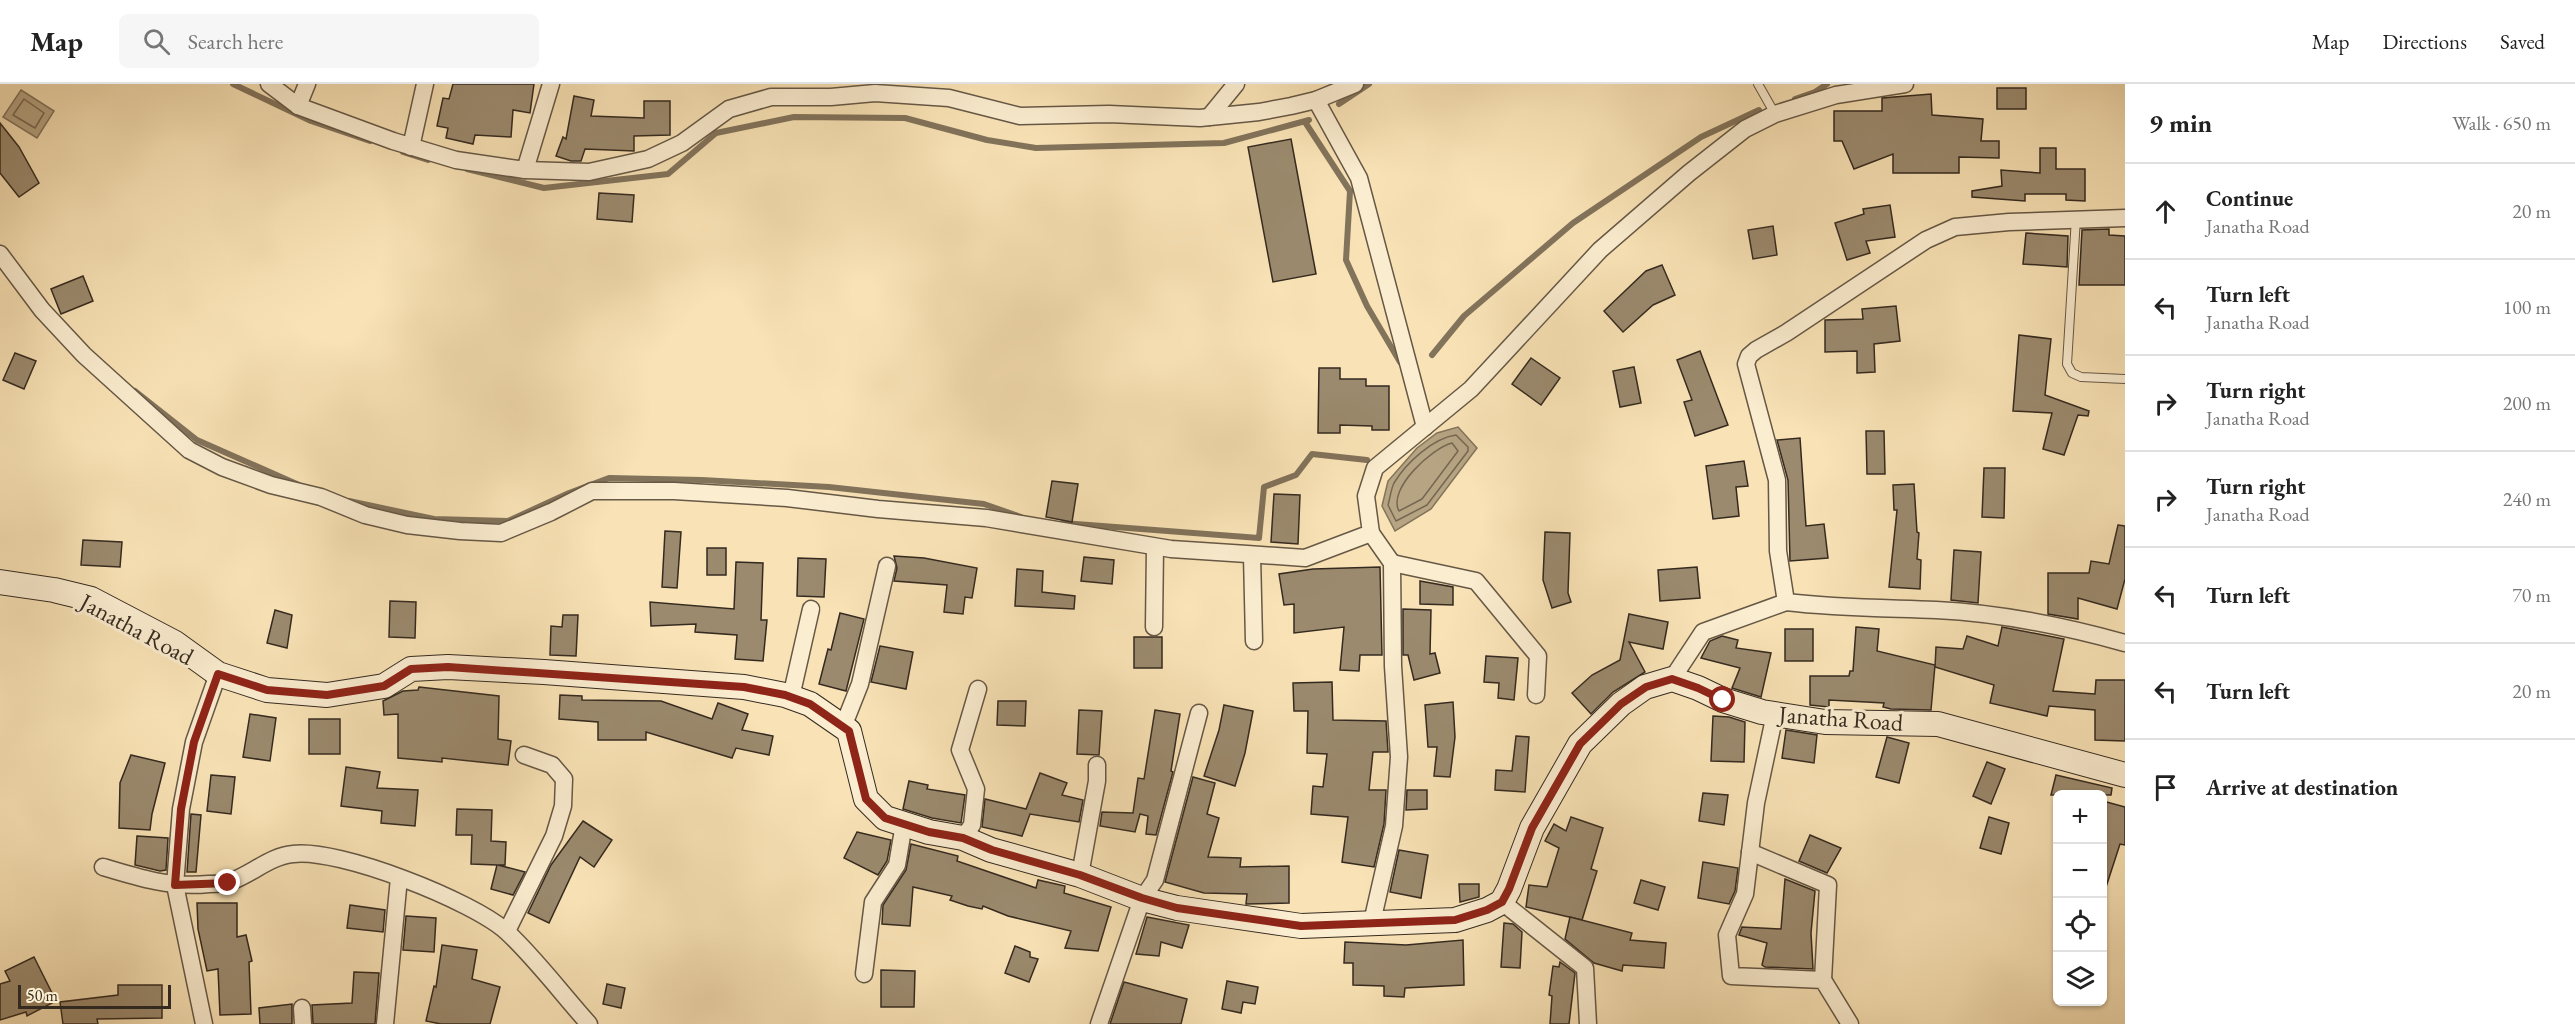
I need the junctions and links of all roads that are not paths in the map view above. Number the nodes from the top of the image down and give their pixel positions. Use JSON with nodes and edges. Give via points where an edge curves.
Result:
{"nodes":[{"id":1,"x":269,"y":84,"type":"edge"},
{"id":2,"x":307,"y":84,"type":"edge"},
{"id":3,"x":425,"y":84,"type":"edge"},
{"id":4,"x":551,"y":84,"type":"edge"},
{"id":5,"x":1236,"y":84,"type":"edge"},
{"id":6,"x":1355,"y":84,"type":"edge"},
{"id":7,"x":1758,"y":84,"type":"edge"},
{"id":8,"x":1905,"y":84,"type":"edge"},
{"id":9,"x":957,"y":92,"type":"edge"},
{"id":10,"x":1316,"y":100,"type":"junction"},
{"id":11,"x":298,"y":106,"type":"junction"},
{"id":12,"x":1775,"y":114,"type":"junction"},
{"id":13,"x":1209,"y":117,"type":"junction"},
{"id":14,"x":411,"y":147,"type":"junction"},
{"id":15,"x":525,"y":170,"type":"junction"},
{"id":16,"x":2076,"y":218,"type":"junction"},
{"id":17,"x":2125,"y":218,"type":"edge"},
{"id":18,"x":0,"y":255,"type":"edge"},
{"id":19,"x":2125,"y":379,"type":"edge"},
{"id":20,"x":1425,"y":427,"type":"junction"},
{"id":21,"x":1371,"y":532,"type":"junction"},
{"id":22,"x":1155,"y":547,"type":"junction"},
{"id":23,"x":1252,"y":555,"type":"junction"},
{"id":24,"x":1392,"y":563,"type":"junction"},
{"id":25,"x":886,"y":567,"type":"dead end"},
{"id":26,"x":0,"y":582,"type":"edge"},
{"id":27,"x":1786,"y":602,"type":"junction"},
{"id":28,"x":812,"y":609,"type":"dead end"},
{"id":29,"x":1154,"y":627,"type":"dead end"},
{"id":30,"x":1254,"y":641,"type":"dead end"},
{"id":31,"x":2125,"y":643,"type":"edge"},
{"id":32,"x":218,"y":674,"type":"junction"},
{"id":33,"x":1672,"y":679,"type":"junction"},
{"id":34,"x":978,"y":689,"type":"dead end"},
{"id":35,"x":1536,"y":695,"type":"dead end"},
{"id":36,"x":791,"y":697,"type":"junction"},
{"id":37,"x":1199,"y":713,"type":"dead end"},
{"id":38,"x":1775,"y":714,"type":"junction"},
{"id":39,"x":843,"y":727,"type":"junction"},
{"id":40,"x":524,"y":755,"type":"dead end"},
{"id":41,"x":1097,"y":765,"type":"dead end"},
{"id":42,"x":2125,"y":775,"type":"edge"},
{"id":43,"x":904,"y":825,"type":"junction"},
{"id":44,"x":963,"y":838,"type":"junction"},
{"id":45,"x":1750,"y":852,"type":"junction"},
{"id":46,"x":103,"y":867,"type":"dead end"},
{"id":47,"x":1080,"y":875,"type":"junction"},
{"id":48,"x":399,"y":878,"type":"junction"},
{"id":49,"x":175,"y":885,"type":"junction"},
{"id":50,"x":1142,"y":898,"type":"junction"},
{"id":51,"x":1502,"y":902,"type":"junction"},
{"id":52,"x":1372,"y":922,"type":"junction"},
{"id":53,"x":507,"y":931,"type":"junction"},
{"id":54,"x":864,"y":974,"type":"dead end"},
{"id":55,"x":1823,"y":980,"type":"junction"},
{"id":56,"x":204,"y":1024,"type":"edge"},
{"id":57,"x":385,"y":1024,"type":"edge"},
{"id":58,"x":589,"y":1024,"type":"edge"},
{"id":59,"x":1099,"y":1024,"type":"edge"},
{"id":60,"x":1588,"y":1024,"type":"edge"},
{"id":61,"x":1850,"y":1024,"type":"edge"}],
"edges":[{"from":1,"to":11,"type":"street"},
{"from":2,"to":11,"type":"street"},
{"from":3,"to":14,"type":"street"},
{"from":4,"to":15,"type":"street"},
{"from":5,"to":13,"type":"street"},
{"from":6,"to":10,"type":"street"},
{"from":7,"to":12,"type":"lane"},
{"from":8,"to":12,"type":"street","via":[[1836,95]]},
{"from":9,"to":13,"type":"street","via":[[1020,116]]},
{"from":9,"to":15,"type":"street","via":[[771,97],[729,109],[682,143],[648,159],[590,172]]},
{"from":10,"to":13,"type":"street"},
{"from":10,"to":20,"type":"street","via":[[1359,178]]},
{"from":11,"to":14,"type":"street"},
{"from":12,"to":20,"type":"street","via":[[1745,129],[1600,250],[1471,388]]},
{"from":14,"to":15,"type":"street","via":[[456,160]]},
{"from":16,"to":17,"type":"street"},
{"from":16,"to":19,"type":"lane","via":[[2067,364],[2072,373],[2081,377]]},
{"from":16,"to":27,"type":"street","via":[[1955,227],[1926,240],[1749,356],[1748,375],[1777,480],[1778,551]]},
{"from":18,"to":22,"type":"street","via":[[42,310],[84,355],[189,450],[222,467],[271,485],[321,496],[364,515],[407,525],[501,533],[592,491],[674,491],[986,518]]},
{"from":20,"to":21,"type":"street","via":[[1375,468],[1366,496]]},
{"from":21,"to":23,"type":"street","via":[[1305,558]]},
{"from":21,"to":24,"type":"street"},
{"from":22,"to":23,"type":"street"},
{"from":22,"to":29,"type":"street"},
{"from":23,"to":30,"type":"street"},
{"from":24,"to":35,"type":"street","via":[[1476,581],[1538,656]]},
{"from":24,"to":52,"type":"street","via":[[1399,757],[1394,826]]},
{"from":25,"to":39,"type":"street","via":[[860,684]]},
{"from":26,"to":32,"type":"street","name":"Janatha Road","via":[[91,599],[175,643]]},
{"from":27,"to":31,"type":"street","via":[[1996,617],[2082,631]]},
{"from":27,"to":33,"type":"street","via":[[1703,632]]},
{"from":28,"to":36,"type":"street"},
{"from":32,"to":36,"type":"street","name":"Janatha Road","via":[[267,690],[327,695],[384,686],[411,669],[448,667],[744,687]]},
{"from":32,"to":49,"type":"street","via":[[194,742],[181,809]]},
{"from":33,"to":38,"type":"street","name":"Janatha Road","via":[[1723,700]]},
{"from":33,"to":51,"type":"street","via":[[1646,687],[1621,704],[1580,744],[1532,828]]},
{"from":34,"to":44,"type":"street","via":[[960,750],[976,789],[972,825]]},
{"from":36,"to":39,"type":"street","name":"Janatha Road","via":[[810,704]]},
{"from":37,"to":50,"type":"street","via":[[1155,880]]},
{"from":38,"to":42,"type":"street","name":"Janatha Road","via":[[1825,722],[1938,724]]},
{"from":38,"to":45,"type":"street"},
{"from":39,"to":43,"type":"street","via":[[849,731],[866,799],[885,818]]},
{"from":40,"to":53,"type":"street","via":[[552,765],[564,779],[563,806],[554,836]]},
{"from":41,"to":47,"type":"street"},
{"from":43,"to":44,"type":"street"},
{"from":43,"to":54,"type":"street","via":[[897,865],[873,902]]},
{"from":44,"to":47,"type":"street"},
{"from":45,"to":55,"type":"street","via":[[1828,885]]},
{"from":45,"to":55,"type":"street","via":[[1745,894],[1726,935],[1731,976]]},
{"from":46,"to":49,"type":"street"},
{"from":47,"to":50,"type":"street"},
{"from":48,"to":49,"type":"street","via":[[322,854],[296,853],[279,856],[228,883]]},
{"from":48,"to":53,"type":"street","via":[[452,897]]},
{"from":48,"to":57,"type":"street"},
{"from":49,"to":56,"type":"street"},
{"from":50,"to":52,"type":"street","via":[[1177,908],[1301,926]]},
{"from":50,"to":59,"type":"street"},
{"from":51,"to":52,"type":"street","via":[[1455,920]]},
{"from":51,"to":60,"type":"street","via":[[1585,968]]},
{"from":53,"to":58,"type":"street"},
{"from":55,"to":61,"type":"street"}]}
